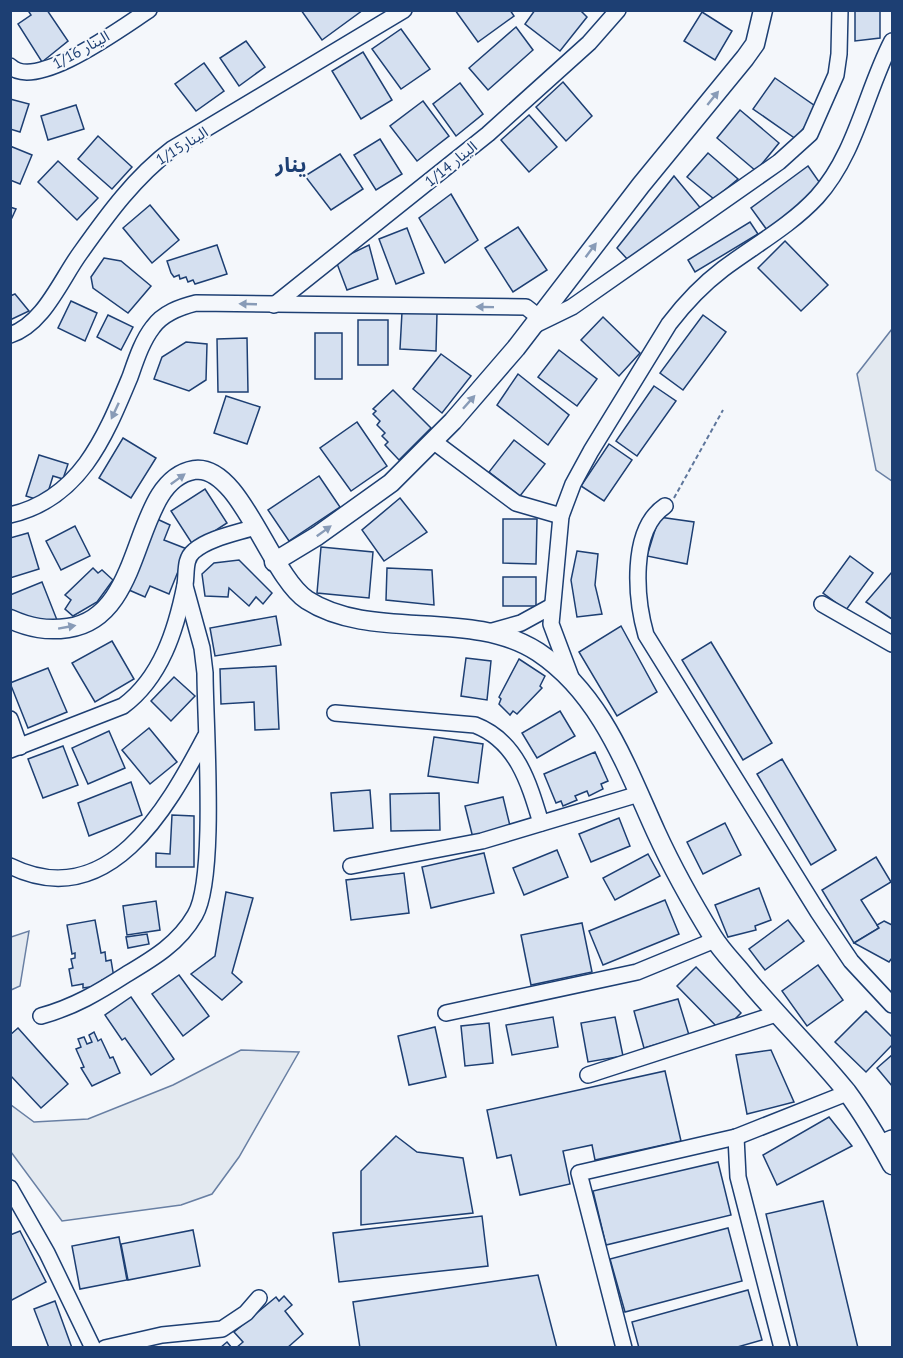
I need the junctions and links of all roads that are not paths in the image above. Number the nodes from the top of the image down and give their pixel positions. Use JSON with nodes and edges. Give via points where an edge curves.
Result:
{"nodes":[{"id":1,"x":149,"y":10,"type":"edge"},
{"id":2,"x":404,"y":10,"type":"edge"},
{"id":3,"x":618,"y":10,"type":"edge"},
{"id":4,"x":763,"y":10,"type":"edge"},
{"id":5,"x":840,"y":10,"type":"edge"},
{"id":6,"x":892,"y":42,"type":"edge"},
{"id":7,"x":10,"y":66,"type":"edge"},
{"id":8,"x":274,"y":305,"type":"junction"},
{"id":9,"x":537,"y":322,"type":"junction"},
{"id":10,"x":10,"y":335,"type":"edge"},
{"id":11,"x":433,"y":441,"type":"junction"},
{"id":12,"x":665,"y":506,"type":"road end"},
{"id":13,"x":10,"y":515,"type":"edge"},
{"id":14,"x":561,"y":516,"type":"junction"},
{"id":15,"x":255,"y":527,"type":"junction"},
{"id":16,"x":274,"y":562,"type":"junction"},
{"id":17,"x":185,"y":586,"type":"junction"},
{"id":18,"x":822,"y":604,"type":"dead end"},
{"id":19,"x":552,"y":606,"type":"junction"},
{"id":20,"x":10,"y":619,"type":"edge"},
{"id":21,"x":489,"y":632,"type":"junction"},
{"id":22,"x":892,"y":644,"type":"edge"},
{"id":23,"x":572,"y":680,"type":"junction"},
{"id":24,"x":335,"y":712,"type":"dead end"},
{"id":25,"x":10,"y":719,"type":"edge"},
{"id":26,"x":206,"y":736,"type":"junction"},
{"id":27,"x":15,"y":749,"type":"edge"},
{"id":28,"x":639,"y":794,"type":"junction"},
{"id":29,"x":541,"y":823,"type":"junction"},
{"id":30,"x":10,"y":866,"type":"edge"},
{"id":31,"x":351,"y":866,"type":"dead end"},
{"id":32,"x":715,"y":940,"type":"junction"},
{"id":33,"x":892,"y":1005,"type":"edge"},
{"id":34,"x":446,"y":1013,"type":"dead end"},
{"id":35,"x":776,"y":1014,"type":"junction"},
{"id":36,"x":41,"y":1016,"type":"dead end"},
{"id":37,"x":588,"y":1076,"type":"dead end"},
{"id":38,"x":847,"y":1093,"type":"junction"},
{"id":39,"x":736,"y":1137,"type":"junction"},
{"id":40,"x":886,"y":1141,"type":"edge"},
{"id":41,"x":892,"y":1165,"type":"edge"},
{"id":42,"x":10,"y":1188,"type":"edge"},
{"id":43,"x":259,"y":1298,"type":"dead end"},
{"id":44,"x":93,"y":1347,"type":"edge"},
{"id":45,"x":105,"y":1347,"type":"edge"},
{"id":46,"x":624,"y":1347,"type":"edge"},
{"id":47,"x":782,"y":1347,"type":"edge"}],
"edges":[{"from":1,"to":7,"type":"street","name":"الينار 1/16","via":[[51,68],[29,73]]},
{"from":2,"to":10,"type":"street","name":"الينار1/15","via":[[172,149],[152,165],[132,184],[80,252],[44,309]]},
{"from":3,"to":8,"type":"street","name":"الينار 1/14","via":[[589,44],[488,134]]},
{"from":9,"to":4,"type":"main road","one_way":true,"via":[[641,184],[745,58],[754,44]]},
{"from":5,"to":9,"type":"street","via":[[836,75],[810,134],[779,162],[572,307]]},
{"from":6,"to":14,"type":"street","via":[[848,149],[828,183],[799,214],[723,269],[685,304],[591,451]]},
{"from":9,"to":8,"type":"street","one_way":true,"via":[[526,307]]},
{"from":8,"to":13,"type":"street","one_way":true,"via":[[196,303],[170,311],[153,326],[116,410],[77,477],[38,508]]},
{"from":11,"to":9,"type":"main road","one_way":true},
{"from":11,"to":14,"type":"street","via":[[516,503]]},
{"from":16,"to":11,"type":"main road","one_way":true,"via":[[391,483]]},
{"from":12,"to":33,"type":"street","via":[[649,524],[639,563],[637,585],[646,635],[818,912],[851,961]]},
{"from":14,"to":19,"type":"street"},
{"from":15,"to":16,"type":"main road"},
{"from":15,"to":17,"type":"street","via":[[193,552],[188,558]]},
{"from":20,"to":15,"type":"main road","one_way":true,"via":[[24,626],[53,630],[75,627],[98,615],[123,584],[160,497],[181,475],[193,470],[204,470],[221,478],[240,500]]},
{"from":16,"to":21,"type":"main road","via":[[305,598],[322,608],[392,622]]},
{"from":17,"to":26,"type":"street","via":[[202,648]]},
{"from":17,"to":27,"type":"street","via":[[163,660],[137,695],[123,706]]},
{"from":18,"to":22,"type":"street"},
{"from":19,"to":21,"type":"street"},
{"from":19,"to":23,"type":"street","via":[[552,624]]},
{"from":21,"to":23,"type":"main road","via":[[537,651]]},
{"from":23,"to":28,"type":"main road","via":[[622,752]]},
{"from":24,"to":29,"type":"street","via":[[475,725],[492,731],[513,752]]},
{"from":25,"to":27,"type":"street"},
{"from":26,"to":30,"type":"street","via":[[164,807],[128,850],[108,865],[80,875],[52,878],[30,875]]},
{"from":26,"to":36,"type":"street","via":[[207,841],[197,913],[163,953],[88,999]]},
{"from":28,"to":29,"type":"street"},
{"from":28,"to":32,"type":"main road"},
{"from":29,"to":31,"type":"street","via":[[482,841]]},
{"from":32,"to":34,"type":"street","via":[[637,972]]},
{"from":32,"to":35,"type":"main road"},
{"from":35,"to":37,"type":"street"},
{"from":35,"to":38,"type":"main road"},
{"from":38,"to":39,"type":"street"},
{"from":38,"to":40,"type":"main road"},
{"from":39,"to":46,"type":"street","via":[[579,1173]]},
{"from":39,"to":47,"type":"street","via":[[738,1177]]},
{"from":40,"to":41,"type":"main road"},
{"from":42,"to":44,"type":"street","via":[[47,1252]]},
{"from":43,"to":45,"type":"street","via":[[246,1313],[222,1329],[162,1335]]}]}
